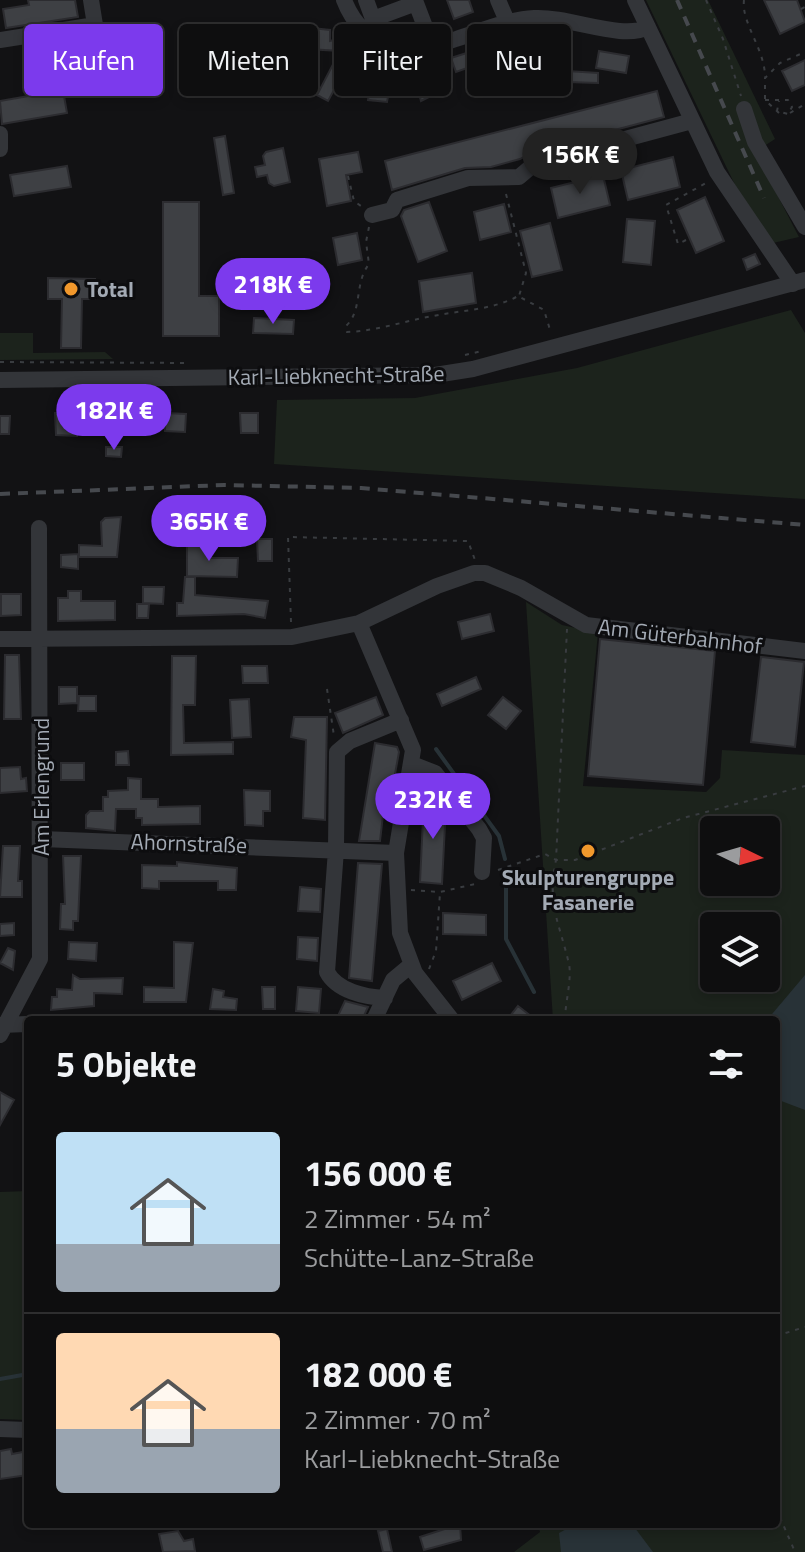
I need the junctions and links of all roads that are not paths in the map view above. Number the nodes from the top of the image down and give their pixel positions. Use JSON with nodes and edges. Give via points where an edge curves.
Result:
{"nodes":[{"id":1,"x":91,"y":0,"type":"edge"},
{"id":2,"x":344,"y":0,"type":"edge"},
{"id":3,"x":366,"y":0,"type":"edge"},
{"id":4,"x":498,"y":0,"type":"edge"},
{"id":5,"x":635,"y":0,"type":"edge"},
{"id":6,"x":507,"y":21,"type":"junction"},
{"id":7,"x":359,"y":24,"type":"edge"},
{"id":8,"x":424,"y":24,"type":"edge"},
{"id":9,"x":648,"y":27,"type":"junction"},
{"id":10,"x":451,"y":39,"type":"edge"},
{"id":11,"x":0,"y":40,"type":"edge"},
{"id":12,"x":744,"y":109,"type":"road end"},
{"id":13,"x":692,"y":121,"type":"junction"},
{"id":14,"x":0,"y":134,"type":"edge"},
{"id":15,"x":0,"y":149,"type":"edge"},
{"id":16,"x":372,"y":215,"type":"road end"},
{"id":17,"x":805,"y":227,"type":"edge"},
{"id":18,"x":799,"y":282,"type":"edge"},
{"id":19,"x":0,"y":380,"type":"edge"},
{"id":20,"x":39,"y":528,"type":"dead end"},
{"id":21,"x":359,"y":623,"type":"junction"},
{"id":22,"x":0,"y":639,"type":"edge"},
{"id":23,"x":41,"y":639,"type":"junction"},
{"id":24,"x":805,"y":651,"type":"edge"},
{"id":25,"x":401,"y":720,"type":"junction"},
{"id":26,"x":412,"y":764,"type":"junction"},
{"id":27,"x":42,"y":839,"type":"junction"},
{"id":28,"x":336,"y":850,"type":"junction"},
{"id":29,"x":396,"y":853,"type":"junction"},
{"id":30,"x":482,"y":872,"type":"dead end"},
{"id":31,"x":415,"y":972,"type":"junction"},
{"id":32,"x":385,"y":998,"type":"junction"},
{"id":33,"x":376,"y":1016,"type":"edge"},
{"id":34,"x":449,"y":1016,"type":"edge"},
{"id":35,"x":24,"y":1025,"type":"edge"},
{"id":36,"x":2,"y":1028,"type":"edge"},
{"id":37,"x":0,"y":1429,"type":"edge"},
{"id":38,"x":24,"y":1430,"type":"edge"}],
"edges":[{"from":1,"to":11,"type":"street","via":[[95,25]]},
{"from":2,"to":7,"type":"street"},
{"from":3,"to":8,"type":"street","via":[[373,19],[416,3]]},
{"from":4,"to":6,"type":"street"},
{"from":5,"to":9,"type":"street"},
{"from":6,"to":9,"type":"street","via":[[562,19],[628,34]]},
{"from":6,"to":10,"type":"street"},
{"from":9,"to":13,"type":"street"},
{"from":12,"to":17,"type":"street","via":[[755,142]]},
{"from":13,"to":16,"type":"street","via":[[614,142],[590,158],[539,160],[519,177],[468,178],[397,200],[392,210]]},
{"from":13,"to":18,"type":"street","via":[[720,176]]},
{"from":14,"to":15,"type":"street"},
{"from":18,"to":19,"type":"street","name":"Karl-Liebknecht-Straße","via":[[435,375]]},
{"from":20,"to":23,"type":"street","name":"Am Erlengrund"},
{"from":21,"to":23,"type":"street","via":[[292,637]]},
{"from":21,"to":24,"type":"street","name":"Am Güterbahnhof","via":[[474,573],[496,576],[567,617],[612,631]]},
{"from":21,"to":25,"type":"street"},
{"from":22,"to":23,"type":"street"},
{"from":23,"to":27,"type":"street","name":"Am Erlengrund"},
{"from":25,"to":26,"type":"street","via":[[413,750]]},
{"from":25,"to":28,"type":"street","via":[[350,741],[337,752]]},
{"from":26,"to":29,"type":"street"},
{"from":26,"to":30,"type":"street","via":[[435,773],[479,829],[484,838]]},
{"from":27,"to":28,"type":"street","name":"Ahornstraße"},
{"from":27,"to":36,"type":"street","name":"Am Erlengrund","via":[[40,959]]},
{"from":28,"to":29,"type":"street","name":"Ahornstraße"},
{"from":28,"to":32,"type":"street","via":[[327,972],[341,987]]},
{"from":29,"to":31,"type":"street","via":[[396,909]]},
{"from":31,"to":32,"type":"street","via":[[393,980]]},
{"from":31,"to":34,"type":"street"},
{"from":32,"to":33,"type":"street"},
{"from":35,"to":36,"type":"street"},
{"from":37,"to":38,"type":"street"}]}
